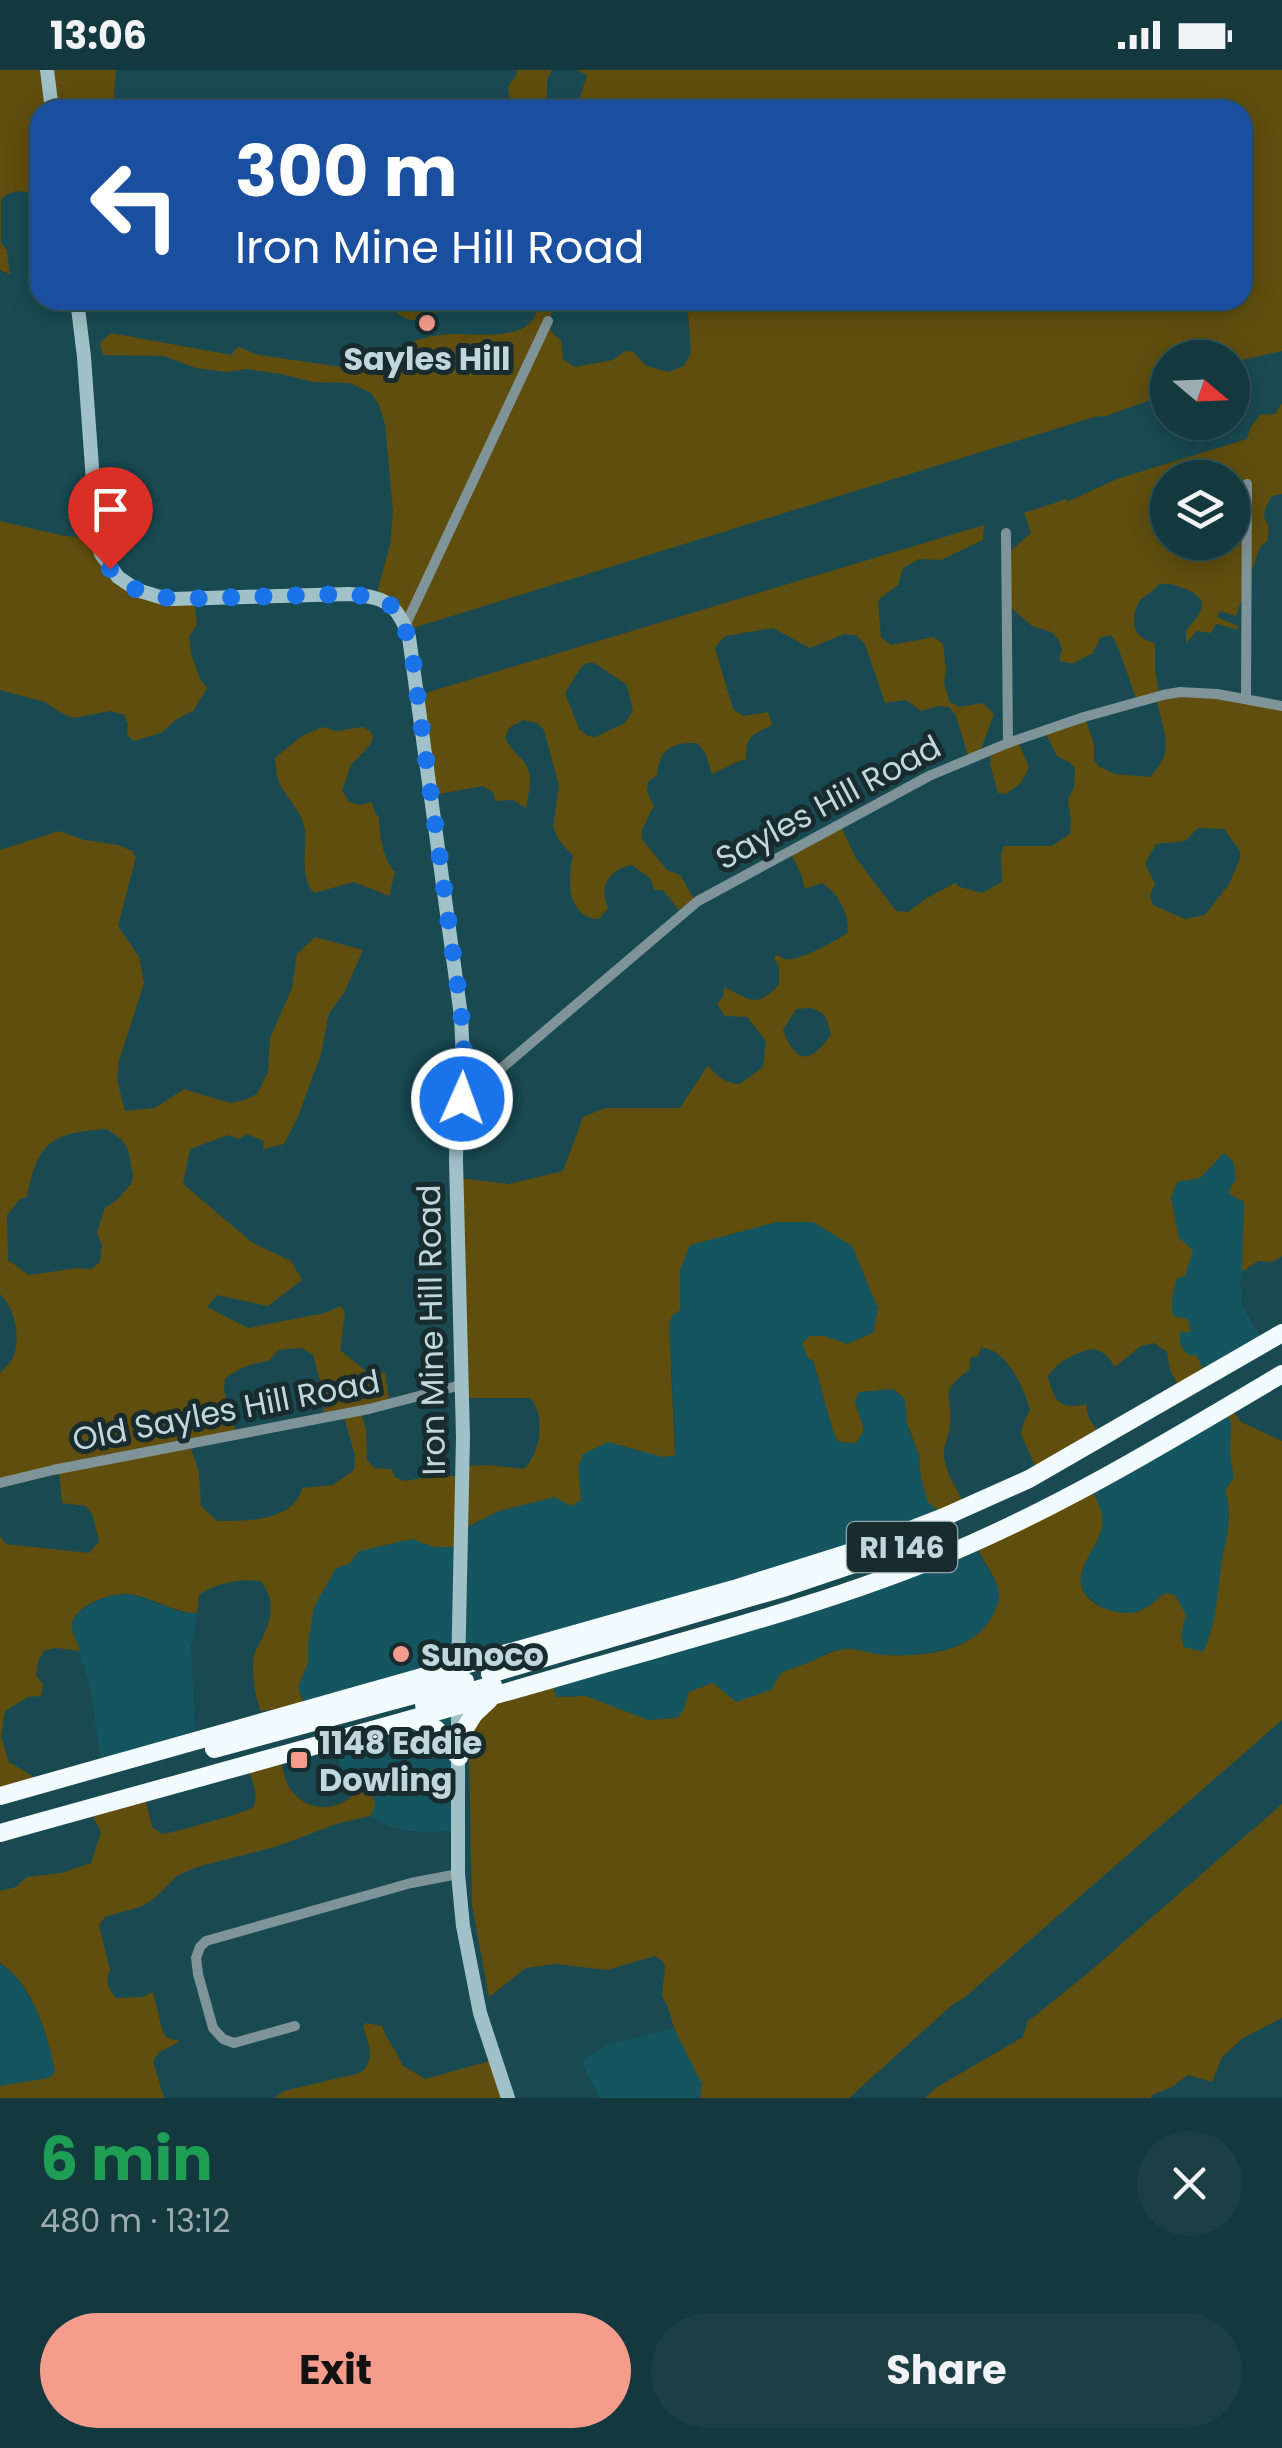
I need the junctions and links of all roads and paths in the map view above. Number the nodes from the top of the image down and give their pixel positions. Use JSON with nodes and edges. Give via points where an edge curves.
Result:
{"nodes":[{"id":1,"x":47,"y":70,"type":"edge"},
{"id":2,"x":51,"y":100,"type":"edge"},
{"id":3,"x":79,"y":310,"type":"edge"},
{"id":4,"x":548,"y":321,"type":"dead end"},
{"id":5,"x":1006,"y":533,"type":"dead end"},
{"id":6,"x":1247,"y":560,"type":"edge"},
{"id":7,"x":405,"y":626,"type":"junction"},
{"id":8,"x":1246,"y":698,"type":"junction"},
{"id":9,"x":1282,"y":706,"type":"edge"},
{"id":10,"x":1008,"y":743,"type":"junction"},
{"id":11,"x":462,"y":1099,"type":"junction"},
{"id":12,"x":1282,"y":1332,"type":"edge"},
{"id":13,"x":1282,"y":1345,"type":"edge"},
{"id":14,"x":1282,"y":1361,"type":"edge"},
{"id":15,"x":1282,"y":1374,"type":"edge"},
{"id":16,"x":461,"y":1386,"type":"junction"},
{"id":17,"x":0,"y":1483,"type":"edge"},
{"id":18,"x":458,"y":1668,"type":"junction"},
{"id":19,"x":492,"y":1685,"type":"junction"},
{"id":20,"x":419,"y":1706,"type":"junction"},
{"id":21,"x":458,"y":1706,"type":"junction"},
{"id":22,"x":459,"y":1748,"type":"junction"},
{"id":23,"x":0,"y":1796,"type":"edge"},
{"id":24,"x":0,"y":1807,"type":"edge"},
{"id":25,"x":0,"y":1822,"type":"edge"},
{"id":26,"x":0,"y":1833,"type":"edge"},
{"id":27,"x":458,"y":1874,"type":"junction"},
{"id":28,"x":295,"y":2026,"type":"dead end"},
{"id":29,"x":508,"y":2098,"type":"edge"}],
"edges":[{"from":1,"to":2,"type":"street"},
{"from":3,"to":7,"type":"street","via":[[97,537],[118,577],[172,599],[369,596],[398,610]]},
{"from":4,"to":7,"type":"street"},
{"from":5,"to":10,"type":"street"},
{"from":6,"to":8,"type":"street"},
{"from":7,"to":11,"type":"street","name":"Iron Mine Hill Road","via":[[461,1016]]},
{"from":8,"to":9,"type":"street","name":"Sayles Hill Road"},
{"from":8,"to":10,"type":"street","name":"Sayles Hill Road","via":[[1163,695]]},
{"from":10,"to":11,"type":"street","name":"Sayles Hill Road","via":[[930,776],[698,901]]},
{"from":11,"to":16,"type":"street","name":"Iron Mine Hill Road","via":[[456,1160]]},
{"from":12,"to":18,"type":"highway","via":[[1054,1465],[944,1518],[773,1578]]},
{"from":13,"to":19,"type":"highway","number":"RI 146","via":[[999,1506],[857,1564]]},
{"from":14,"to":19,"type":"highway","number":"RI 146","via":[[1074,1483],[944,1544],[819,1590]]},
{"from":15,"to":19,"type":"highway","via":[[1106,1477],[921,1565],[782,1613]]},
{"from":16,"to":17,"type":"street","name":"Old Sayles Hill Road"},
{"from":16,"to":18,"type":"street","name":"Iron Mine Hill Road"},
{"from":18,"to":21,"type":"street"},
{"from":18,"to":23,"type":"highway"},
{"from":19,"to":20,"type":"highway","number":"RI 146","bridge":true},
{"from":19,"to":21,"type":"highway"},
{"from":19,"to":22,"type":"highway"},
{"from":20,"to":21,"type":"highway"},
{"from":20,"to":22,"type":"highway"},
{"from":20,"to":24,"type":"highway","number":"RI 146"},
{"from":20,"to":25,"type":"highway","number":"RI 146"},
{"from":20,"to":26,"type":"highway"},
{"from":21,"to":22,"type":"street"},
{"from":22,"to":27,"type":"street"},
{"from":27,"to":28,"type":"street","via":[[200,1947],[198,1974],[222,2039],[234,2043]]},
{"from":27,"to":29,"type":"street","via":[[480,2013]]}]}
